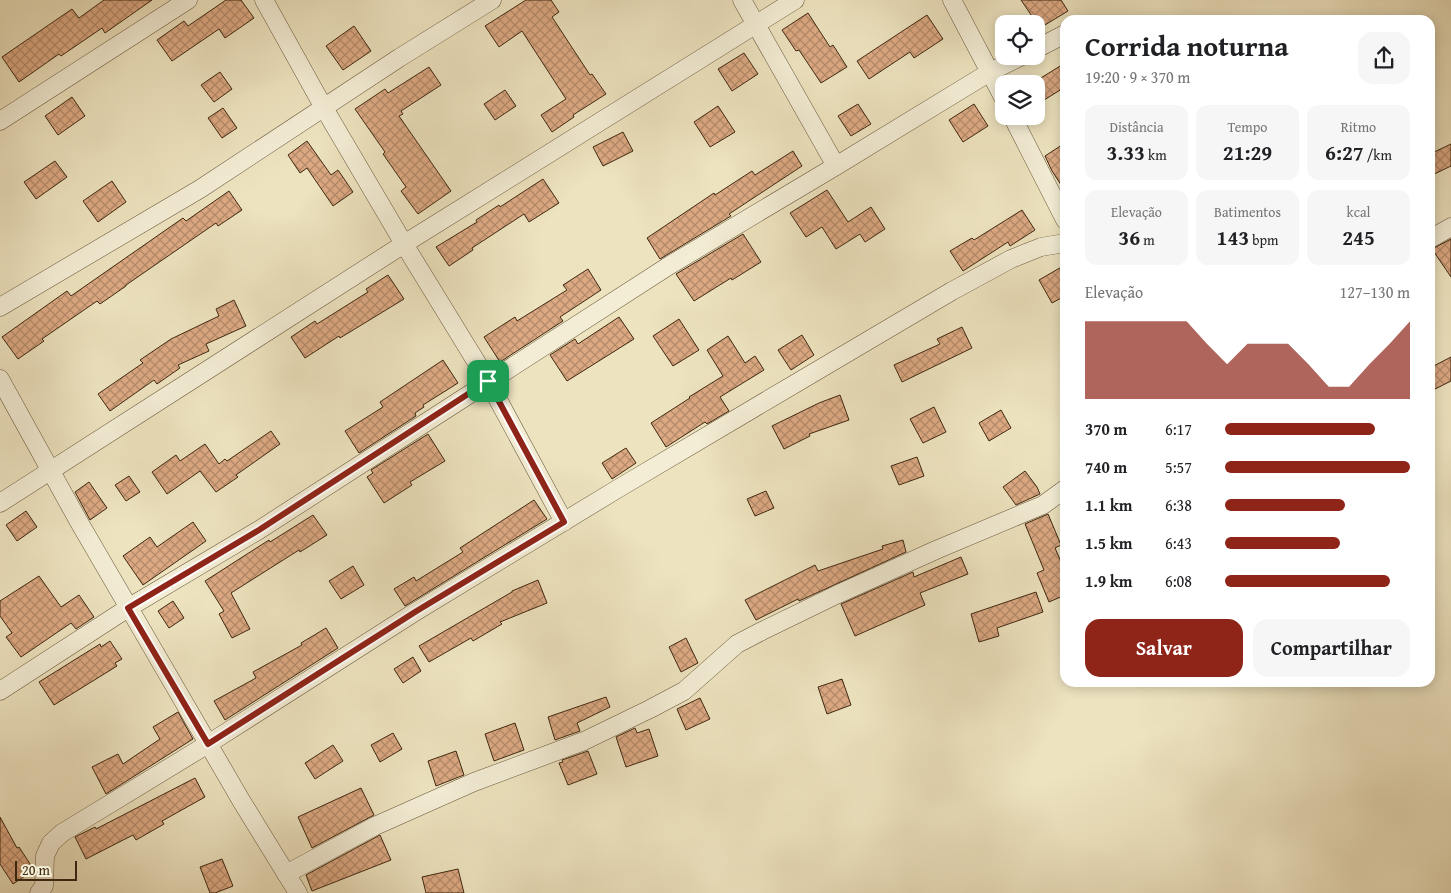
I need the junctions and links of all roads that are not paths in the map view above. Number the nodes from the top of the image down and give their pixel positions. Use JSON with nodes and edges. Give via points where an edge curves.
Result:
{"nodes":[{"id":1,"x":188,"y":0,"type":"edge"},
{"id":2,"x":264,"y":0,"type":"edge"},
{"id":3,"x":492,"y":0,"type":"edge"},
{"id":4,"x":742,"y":0,"type":"edge"},
{"id":5,"x":795,"y":0,"type":"edge"},
{"id":6,"x":952,"y":0,"type":"edge"},
{"id":7,"x":755,"y":25,"type":"junction"},
{"id":8,"x":1060,"y":37,"type":"edge"},
{"id":9,"x":1045,"y":44,"type":"edge"},
{"id":10,"x":1004,"y":65,"type":"edge"},
{"id":11,"x":990,"y":72,"type":"junction"},
{"id":12,"x":995,"y":82,"type":"edge"},
{"id":13,"x":324,"y":108,"type":"junction"},
{"id":14,"x":0,"y":121,"type":"edge"},
{"id":15,"x":1017,"y":125,"type":"edge"},
{"id":16,"x":836,"y":166,"type":"junction"},
{"id":17,"x":1060,"y":210,"type":"edge"},
{"id":18,"x":1451,"y":227,"type":"edge"},
{"id":19,"x":1435,"y":236,"type":"edge"},
{"id":20,"x":404,"y":244,"type":"junction"},
{"id":21,"x":1060,"y":245,"type":"edge"},
{"id":22,"x":0,"y":307,"type":"edge"},
{"id":23,"x":0,"y":379,"type":"edge"},
{"id":24,"x":488,"y":381,"type":"junction"},
{"id":25,"x":50,"y":472,"type":"junction"},
{"id":26,"x":1060,"y":493,"type":"edge"},
{"id":27,"x":0,"y":503,"type":"edge"},
{"id":28,"x":564,"y":522,"type":"junction"},
{"id":29,"x":128,"y":608,"type":"junction"},
{"id":30,"x":0,"y":691,"type":"edge"},
{"id":31,"x":208,"y":744,"type":"junction"},
{"id":32,"x":286,"y":874,"type":"junction"},
{"id":33,"x":39,"y":893,"type":"edge"},
{"id":34,"x":298,"y":893,"type":"edge"}],
"edges":[{"from":1,"to":14,"type":"street"},
{"from":2,"to":13,"type":"street"},
{"from":3,"to":13,"type":"street"},
{"from":4,"to":7,"type":"street"},
{"from":5,"to":7,"type":"street"},
{"from":6,"to":11,"type":"street"},
{"from":7,"to":16,"type":"street"},
{"from":7,"to":20,"type":"street"},
{"from":8,"to":9,"type":"street"},
{"from":10,"to":11,"type":"street"},
{"from":11,"to":12,"type":"street"},
{"from":11,"to":16,"type":"street"},
{"from":13,"to":20,"type":"street"},
{"from":13,"to":22,"type":"street","via":[[200,189]]},
{"from":15,"to":17,"type":"street"},
{"from":16,"to":24,"type":"street","via":[[670,265]]},
{"from":18,"to":19,"type":"street"},
{"from":20,"to":24,"type":"street"},
{"from":20,"to":25,"type":"street"},
{"from":21,"to":28,"type":"street","via":[[1041,247],[1011,259],[952,291]]},
{"from":23,"to":25,"type":"street"},
{"from":24,"to":28,"type":"street"},
{"from":24,"to":29,"type":"street","via":[[259,530]]},
{"from":25,"to":27,"type":"street"},
{"from":25,"to":29,"type":"street"},
{"from":26,"to":32,"type":"street","via":[[1043,505],[836,595],[737,644],[684,691],[650,709],[584,741],[474,782],[375,826]]},
{"from":28,"to":31,"type":"street"},
{"from":29,"to":30,"type":"street"},
{"from":29,"to":31,"type":"street"},
{"from":31,"to":32,"type":"street"},
{"from":31,"to":33,"type":"street","via":[[50,843],[45,856],[44,886]]},
{"from":32,"to":34,"type":"street"}]}
